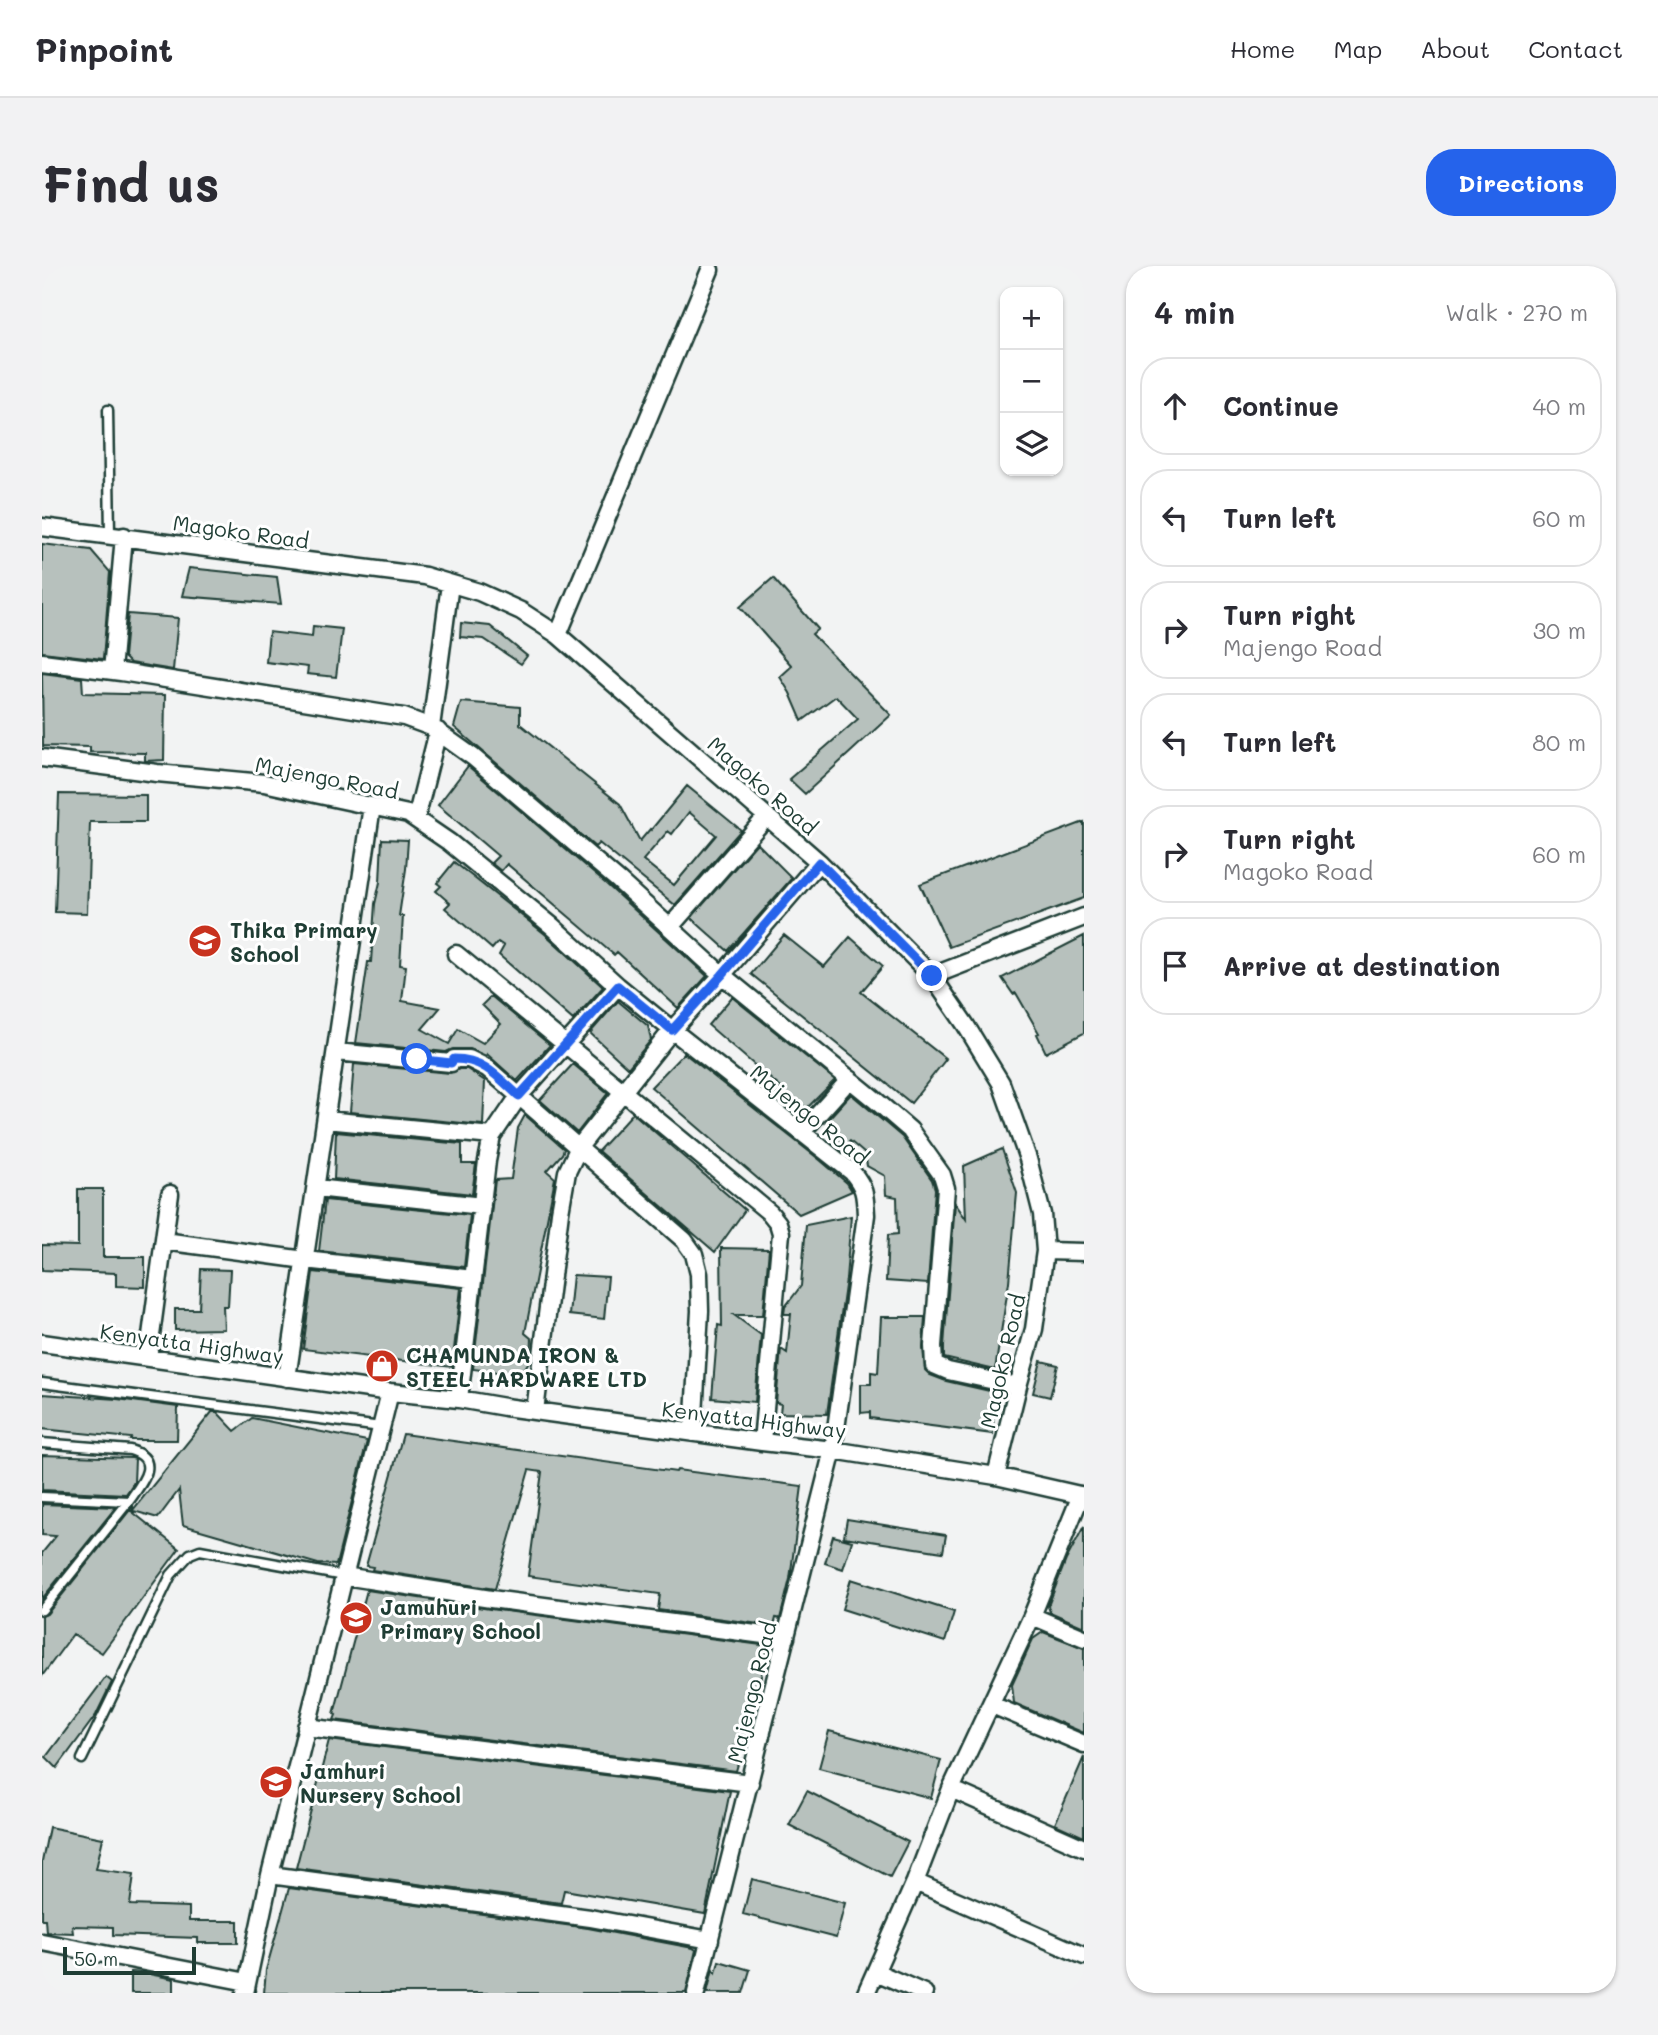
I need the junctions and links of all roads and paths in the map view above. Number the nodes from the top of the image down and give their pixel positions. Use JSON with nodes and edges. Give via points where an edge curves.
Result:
{"nodes":[{"id":1,"x":710,"y":270,"type":"dead end"},
{"id":2,"x":108,"y":410,"type":"dead end"},
{"id":3,"x":42,"y":527,"type":"edge"},
{"id":4,"x":117,"y":535,"type":"junction"},
{"id":5,"x":450,"y":583,"type":"junction"},
{"id":6,"x":558,"y":635,"type":"junction"},
{"id":7,"x":42,"y":662,"type":"edge"},
{"id":8,"x":112,"y":671,"type":"junction"},
{"id":9,"x":434,"y":729,"type":"junction"},
{"id":10,"x":42,"y":758,"type":"edge"},
{"id":11,"x":372,"y":806,"type":"junction"},
{"id":12,"x":767,"y":816,"type":"junction"},
{"id":13,"x":416,"y":819,"type":"junction"},
{"id":14,"x":819,"y":862,"type":"junction"},
{"id":15,"x":1084,"y":917,"type":"edge"},
{"id":16,"x":670,"y":927,"type":"junction"},
{"id":17,"x":456,"y":954,"type":"dead end"},
{"id":18,"x":722,"y":975,"type":"junction"},
{"id":19,"x":932,"y":976,"type":"junction"},
{"id":20,"x":618,"y":986,"type":"junction"},
{"id":21,"x":672,"y":1030,"type":"junction"},
{"id":22,"x":566,"y":1044,"type":"junction"},
{"id":23,"x":337,"y":1052,"type":"junction"},
{"id":24,"x":850,"y":1079,"type":"junction"},
{"id":25,"x":624,"y":1091,"type":"junction"},
{"id":26,"x":519,"y":1096,"type":"junction"},
{"id":27,"x":326,"y":1120,"type":"junction"},
{"id":28,"x":802,"y":1132,"type":"junction"},
{"id":29,"x":492,"y":1136,"type":"junction"},
{"id":30,"x":579,"y":1147,"type":"junction"},
{"id":31,"x":316,"y":1188,"type":"junction"},
{"id":32,"x":170,"y":1194,"type":"dead end"},
{"id":33,"x":482,"y":1206,"type":"junction"},
{"id":34,"x":164,"y":1241,"type":"junction"},
{"id":35,"x":1045,"y":1251,"type":"junction"},
{"id":36,"x":1084,"y":1252,"type":"edge"},
{"id":37,"x":305,"y":1260,"type":"junction"},
{"id":38,"x":473,"y":1279,"type":"junction"},
{"id":39,"x":42,"y":1343,"type":"edge"},
{"id":40,"x":148,"y":1358,"type":"junction"},
{"id":41,"x":287,"y":1378,"type":"junction"},
{"id":42,"x":42,"y":1383,"type":"edge"},
{"id":43,"x":1018,"y":1386,"type":"junction"},
{"id":44,"x":390,"y":1392,"type":"junction"},
{"id":45,"x":459,"y":1399,"type":"junction"},
{"id":46,"x":535,"y":1411,"type":"junction"},
{"id":47,"x":382,"y":1426,"type":"junction"},
{"id":48,"x":693,"y":1433,"type":"junction"},
{"id":49,"x":762,"y":1442,"type":"junction"},
{"id":50,"x":42,"y":1443,"type":"edge"},
{"id":51,"x":833,"y":1450,"type":"junction"},
{"id":52,"x":996,"y":1476,"type":"junction"},
{"id":53,"x":1082,"y":1495,"type":"edge"},
{"id":54,"x":42,"y":1497,"type":"edge"},
{"id":55,"x":129,"y":1501,"type":"junction"},
{"id":56,"x":344,"y":1576,"type":"junction"},
{"id":57,"x":42,"y":1611,"type":"edge"},
{"id":58,"x":1032,"y":1616,"type":"junction"},
{"id":59,"x":786,"y":1638,"type":"junction"},
{"id":60,"x":1084,"y":1638,"type":"edge"},
{"id":61,"x":992,"y":1705,"type":"junction"},
{"id":62,"x":306,"y":1727,"type":"junction"},
{"id":63,"x":1084,"y":1744,"type":"edge"},
{"id":64,"x":82,"y":1759,"type":"dead end"},
{"id":65,"x":750,"y":1783,"type":"junction"},
{"id":66,"x":951,"y":1789,"type":"junction"},
{"id":67,"x":1084,"y":1848,"type":"edge"},
{"id":68,"x":270,"y":1875,"type":"junction"},
{"id":69,"x":915,"y":1882,"type":"junction"},
{"id":70,"x":710,"y":1940,"type":"junction"},
{"id":71,"x":42,"y":1942,"type":"edge"},
{"id":72,"x":1084,"y":1956,"type":"edge"},
{"id":73,"x":876,"y":1972,"type":"junction"},
{"id":74,"x":246,"y":1987,"type":"edge"},
{"id":75,"x":696,"y":1993,"type":"edge"},
{"id":76,"x":866,"y":1993,"type":"edge"},
{"id":77,"x":924,"y":1993,"type":"edge"}],
"edges":[{"from":1,"to":6,"type":"street"},
{"from":2,"to":4,"type":"lane"},
{"from":3,"to":4,"type":"street","name":"Magoko Road"},
{"from":4,"to":5,"type":"street","name":"Magoko Road"},
{"from":4,"to":8,"type":"street"},
{"from":5,"to":6,"type":"street","name":"Magoko Road","via":[[521,611]]},
{"from":5,"to":9,"type":"street"},
{"from":6,"to":12,"type":"street","name":"Magoko Road"},
{"from":7,"to":8,"type":"street"},
{"from":8,"to":9,"type":"street","via":[[404,717]]},
{"from":9,"to":13,"type":"street"},
{"from":9,"to":16,"type":"street","via":[[515,792]]},
{"from":10,"to":11,"type":"street","name":"Majengo Road","via":[[264,783]]},
{"from":11,"to":13,"type":"street","name":"Majengo Road"},
{"from":11,"to":23,"type":"street"},
{"from":12,"to":14,"type":"street","name":"Magoko Road"},
{"from":12,"to":16,"type":"street"},
{"from":13,"to":20,"type":"street","name":"Majengo Road","via":[[552,926]]},
{"from":14,"to":18,"type":"street"},
{"from":14,"to":19,"type":"street","name":"Magoko Road"},
{"from":15,"to":19,"type":"street"},
{"from":16,"to":18,"type":"street"},
{"from":17,"to":22,"type":"street"},
{"from":18,"to":21,"type":"street"},
{"from":18,"to":24,"type":"street"},
{"from":19,"to":35,"type":"street","name":"Magoko Road","via":[[1001,1083],[1028,1159],[1042,1214]]},
{"from":20,"to":21,"type":"street","name":"Majengo Road"},
{"from":20,"to":22,"type":"street"},
{"from":21,"to":25,"type":"street"},
{"from":21,"to":28,"type":"street","name":"Majengo Road"},
{"from":22,"to":25,"type":"street"},
{"from":22,"to":26,"type":"street"},
{"from":23,"to":26,"type":"street","via":[[451,1063],[469,1059]]},
{"from":23,"to":27,"type":"street"},
{"from":24,"to":28,"type":"street"},
{"from":24,"to":43,"type":"street","via":[[910,1129],[946,1188],[934,1365]]},
{"from":25,"to":30,"type":"street"},
{"from":25,"to":49,"type":"street","via":[[778,1223],[781,1233]]},
{"from":26,"to":29,"type":"street"},
{"from":26,"to":30,"type":"street"},
{"from":27,"to":29,"type":"street"},
{"from":27,"to":31,"type":"street"},
{"from":28,"to":51,"type":"street","name":"Majengo Road","via":[[852,1172],[865,1195]]},
{"from":29,"to":33,"type":"street"},
{"from":30,"to":46,"type":"street","via":[[567,1172],[560,1212]]},
{"from":30,"to":48,"type":"street","via":[[694,1254],[700,1311]]},
{"from":31,"to":33,"type":"street"},
{"from":31,"to":37,"type":"street"},
{"from":32,"to":34,"type":"street"},
{"from":33,"to":38,"type":"street"},
{"from":34,"to":37,"type":"street"},
{"from":34,"to":40,"type":"street"},
{"from":35,"to":36,"type":"street"},
{"from":35,"to":43,"type":"street","name":"Magoko Road","via":[[1034,1329]]},
{"from":37,"to":38,"type":"street"},
{"from":37,"to":41,"type":"street"},
{"from":38,"to":45,"type":"street"},
{"from":39,"to":40,"type":"street","name":"Kenyatta Highway"},
{"from":40,"to":41,"type":"street","name":"Kenyatta Highway"},
{"from":41,"to":44,"type":"street","name":"Kenyatta Highway"},
{"from":42,"to":47,"type":"lane"},
{"from":43,"to":52,"type":"street","name":"Magoko Road"},
{"from":44,"to":45,"type":"street","name":"Kenyatta Highway"},
{"from":44,"to":47,"type":"street"},
{"from":45,"to":46,"type":"street","name":"Kenyatta Highway"},
{"from":46,"to":48,"type":"street","name":"Kenyatta Highway"},
{"from":47,"to":56,"type":"street"},
{"from":48,"to":49,"type":"street","name":"Kenyatta Highway"},
{"from":49,"to":51,"type":"street","name":"Kenyatta Highway"},
{"from":50,"to":55,"type":"lane","via":[[138,1453],[148,1469]]},
{"from":51,"to":52,"type":"street","name":"Kenyatta Highway"},
{"from":51,"to":59,"type":"street","name":"Majengo Road"},
{"from":52,"to":53,"type":"street","name":"Kenyatta Highway"},
{"from":53,"to":58,"type":"street"},
{"from":54,"to":55,"type":"lane"},
{"from":55,"to":57,"type":"lane"},
{"from":56,"to":59,"type":"street"},
{"from":56,"to":62,"type":"street"},
{"from":56,"to":64,"type":"lane","via":[[200,1550],[190,1554],[171,1575]]},
{"from":58,"to":60,"type":"street"},
{"from":58,"to":61,"type":"street"},
{"from":59,"to":65,"type":"street","name":"Majengo Road"},
{"from":61,"to":63,"type":"street"},
{"from":61,"to":66,"type":"street"},
{"from":62,"to":65,"type":"street"},
{"from":62,"to":68,"type":"street"},
{"from":65,"to":70,"type":"street","name":"Majengo Road"},
{"from":66,"to":67,"type":"street"},
{"from":66,"to":69,"type":"street"},
{"from":68,"to":70,"type":"street","via":[[590,1918]]},
{"from":68,"to":74,"type":"street"},
{"from":69,"to":72,"type":"street"},
{"from":69,"to":73,"type":"street"},
{"from":70,"to":75,"type":"street","name":"Majengo Road"},
{"from":71,"to":74,"type":"street"},
{"from":73,"to":76,"type":"street"},
{"from":73,"to":77,"type":"street"}]}
